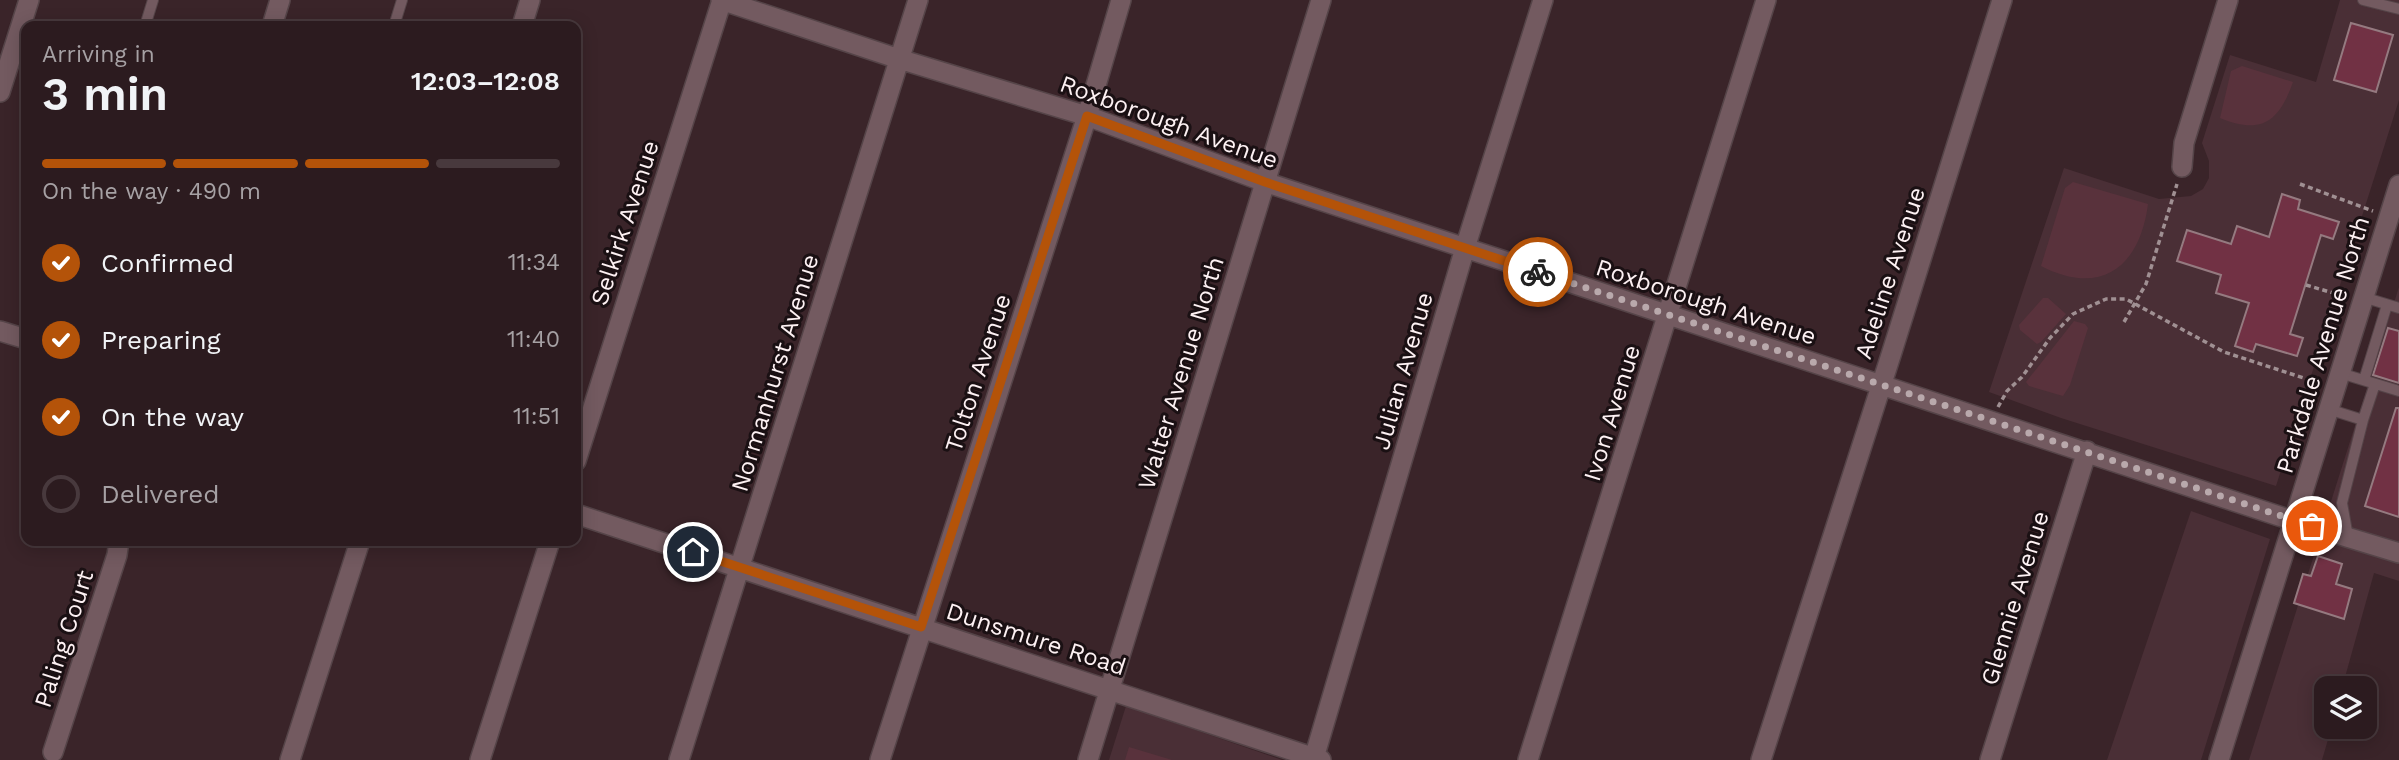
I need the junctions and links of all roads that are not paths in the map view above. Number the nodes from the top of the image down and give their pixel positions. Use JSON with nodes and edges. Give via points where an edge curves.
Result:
{"nodes":[{"id":1,"x":29,"y":0,"type":"edge"},
{"id":2,"x":153,"y":0,"type":"edge"},
{"id":3,"x":280,"y":0,"type":"edge"},
{"id":4,"x":402,"y":0,"type":"edge"},
{"id":5,"x":530,"y":0,"type":"edge"},
{"id":6,"x":722,"y":0,"type":"edge"},
{"id":7,"x":919,"y":0,"type":"edge"},
{"id":8,"x":1121,"y":0,"type":"edge"},
{"id":9,"x":1321,"y":0,"type":"edge"},
{"id":10,"x":1543,"y":0,"type":"edge"},
{"id":11,"x":1766,"y":0,"type":"edge"},
{"id":12,"x":2002,"y":0,"type":"edge"},
{"id":13,"x":2228,"y":0,"type":"edge"},
{"id":14,"x":2363,"y":0,"type":"edge"},
{"id":15,"x":2399,"y":9,"type":"edge"},
{"id":16,"x":22,"y":21,"type":"edge"},
{"id":17,"x":147,"y":21,"type":"edge"},
{"id":18,"x":274,"y":21,"type":"edge"},
{"id":19,"x":396,"y":21,"type":"edge"},
{"id":20,"x":524,"y":21,"type":"edge"},
{"id":21,"x":21,"y":25,"type":"edge"},
{"id":22,"x":899,"y":60,"type":"junction"},
{"id":23,"x":0,"y":92,"type":"edge"},
{"id":24,"x":1087,"y":116,"type":"junction"},
{"id":25,"x":2182,"y":167,"type":"road end"},
{"id":26,"x":1265,"y":182,"type":"junction"},
{"id":27,"x":2399,"y":185,"type":"edge"},
{"id":28,"x":1465,"y":248,"type":"junction"},
{"id":29,"x":2363,"y":297,"type":"junction"},
{"id":30,"x":2388,"y":304,"type":"junction"},
{"id":31,"x":2399,"y":308,"type":"edge"},
{"id":32,"x":1668,"y":315,"type":"junction"},
{"id":33,"x":0,"y":331,"type":"edge"},
{"id":34,"x":21,"y":337,"type":"edge"},
{"id":35,"x":2337,"y":380,"type":"junction"},
{"id":36,"x":2364,"y":380,"type":"junction"},
{"id":37,"x":1880,"y":384,"type":"junction"},
{"id":38,"x":2375,"y":384,"type":"junction"},
{"id":39,"x":2399,"y":391,"type":"edge"},
{"id":40,"x":2328,"y":409,"type":"junction"},
{"id":41,"x":2363,"y":420,"type":"junction"},
{"id":42,"x":581,"y":445,"type":"edge"},
{"id":43,"x":2087,"y":452,"type":"junction"},
{"id":44,"x":581,"y":516,"type":"edge"},
{"id":45,"x":2294,"y":521,"type":"junction"},
{"id":46,"x":2348,"y":537,"type":"junction"},
{"id":47,"x":118,"y":546,"type":"edge"},
{"id":48,"x":358,"y":546,"type":"edge"},
{"id":49,"x":548,"y":546,"type":"edge"},
{"id":50,"x":2399,"y":553,"type":"edge"},
{"id":51,"x":739,"y":568,"type":"junction"},
{"id":52,"x":921,"y":627,"type":"junction"},
{"id":53,"x":1110,"y":689,"type":"junction"},
{"id":54,"x":52,"y":752,"type":"dead end"},
{"id":55,"x":1318,"y":759,"type":"edge"},
{"id":56,"x":290,"y":760,"type":"edge"},
{"id":57,"x":480,"y":760,"type":"edge"},
{"id":58,"x":679,"y":760,"type":"edge"},
{"id":59,"x":880,"y":760,"type":"edge"},
{"id":60,"x":1088,"y":760,"type":"edge"},
{"id":61,"x":1528,"y":760,"type":"edge"},
{"id":62,"x":1760,"y":760,"type":"edge"},
{"id":63,"x":1990,"y":760,"type":"edge"},
{"id":64,"x":2219,"y":760,"type":"edge"}],
"edges":[{"from":1,"to":16,"type":"street"},
{"from":2,"to":17,"type":"lane"},
{"from":3,"to":18,"type":"street"},
{"from":4,"to":19,"type":"lane"},
{"from":5,"to":20,"type":"street"},
{"from":6,"to":22,"type":"street","name":"Roxborough Avenue"},
{"from":6,"to":42,"type":"street","name":"Selkirk Avenue"},
{"from":7,"to":22,"type":"street","name":"Normanhurst Avenue"},
{"from":8,"to":24,"type":"street","name":"Tolton Avenue"},
{"from":9,"to":26,"type":"street","name":"Walter Avenue North"},
{"from":10,"to":28,"type":"street","name":"Julian Avenue"},
{"from":11,"to":32,"type":"street","name":"Ivon Avenue"},
{"from":12,"to":37,"type":"street","name":"Adeline Avenue"},
{"from":13,"to":25,"type":"street","via":[[2184,143]]},
{"from":14,"to":15,"type":"lane"},
{"from":21,"to":23,"type":"street"},
{"from":22,"to":24,"type":"street","name":"Roxborough Avenue"},
{"from":22,"to":51,"type":"street","name":"Normanhurst Avenue"},
{"from":24,"to":26,"type":"street","name":"Roxborough Avenue"},
{"from":24,"to":52,"type":"street","name":"Tolton Avenue"},
{"from":26,"to":28,"type":"street","name":"Roxborough Avenue"},
{"from":26,"to":53,"type":"street","name":"Walter Avenue North"},
{"from":27,"to":29,"type":"street","name":"Parkdale Avenue North"},
{"from":28,"to":32,"type":"street","name":"Roxborough Avenue"},
{"from":28,"to":55,"type":"street","name":"Julian Avenue"},
{"from":29,"to":30,"type":"lane"},
{"from":29,"to":35,"type":"street","name":"Parkdale Avenue North"},
{"from":30,"to":31,"type":"lane"},
{"from":30,"to":36,"type":"lane"},
{"from":32,"to":37,"type":"street","name":"Roxborough Avenue"},
{"from":32,"to":61,"type":"street","name":"Ivon Avenue"},
{"from":33,"to":34,"type":"street"},
{"from":35,"to":36,"type":"lane"},
{"from":35,"to":40,"type":"street","name":"Parkdale Avenue North"},
{"from":36,"to":38,"type":"lane"},
{"from":37,"to":43,"type":"street","name":"Roxborough Avenue"},
{"from":37,"to":62,"type":"street","name":"Adeline Avenue"},
{"from":38,"to":39,"type":"lane"},
{"from":38,"to":41,"type":"lane"},
{"from":40,"to":41,"type":"lane"},
{"from":40,"to":45,"type":"street","name":"Parkdale Avenue North"},
{"from":41,"to":46,"type":"lane","via":[[2342,503]]},
{"from":43,"to":45,"type":"street","name":"Roxborough Avenue"},
{"from":43,"to":63,"type":"street","name":"Glennie Avenue"},
{"from":44,"to":51,"type":"street","name":"Dunsmure Road"},
{"from":45,"to":46,"type":"street","name":"Roxborough Avenue"},
{"from":45,"to":64,"type":"street","name":"Parkdale Avenue North"},
{"from":46,"to":50,"type":"street","name":"Roxborough Avenue"},
{"from":47,"to":54,"type":"street","name":"Paling Court"},
{"from":48,"to":56,"type":"street"},
{"from":49,"to":57,"type":"street"},
{"from":51,"to":52,"type":"street","name":"Dunsmure Road"},
{"from":51,"to":58,"type":"street","name":"Normanhurst Avenue"},
{"from":52,"to":53,"type":"street","name":"Dunsmure Road"},
{"from":52,"to":59,"type":"street","name":"Tolton Avenue"},
{"from":53,"to":55,"type":"street","name":"Dunsmure Road"},
{"from":53,"to":60,"type":"street","name":"Walter Avenue North"}]}
